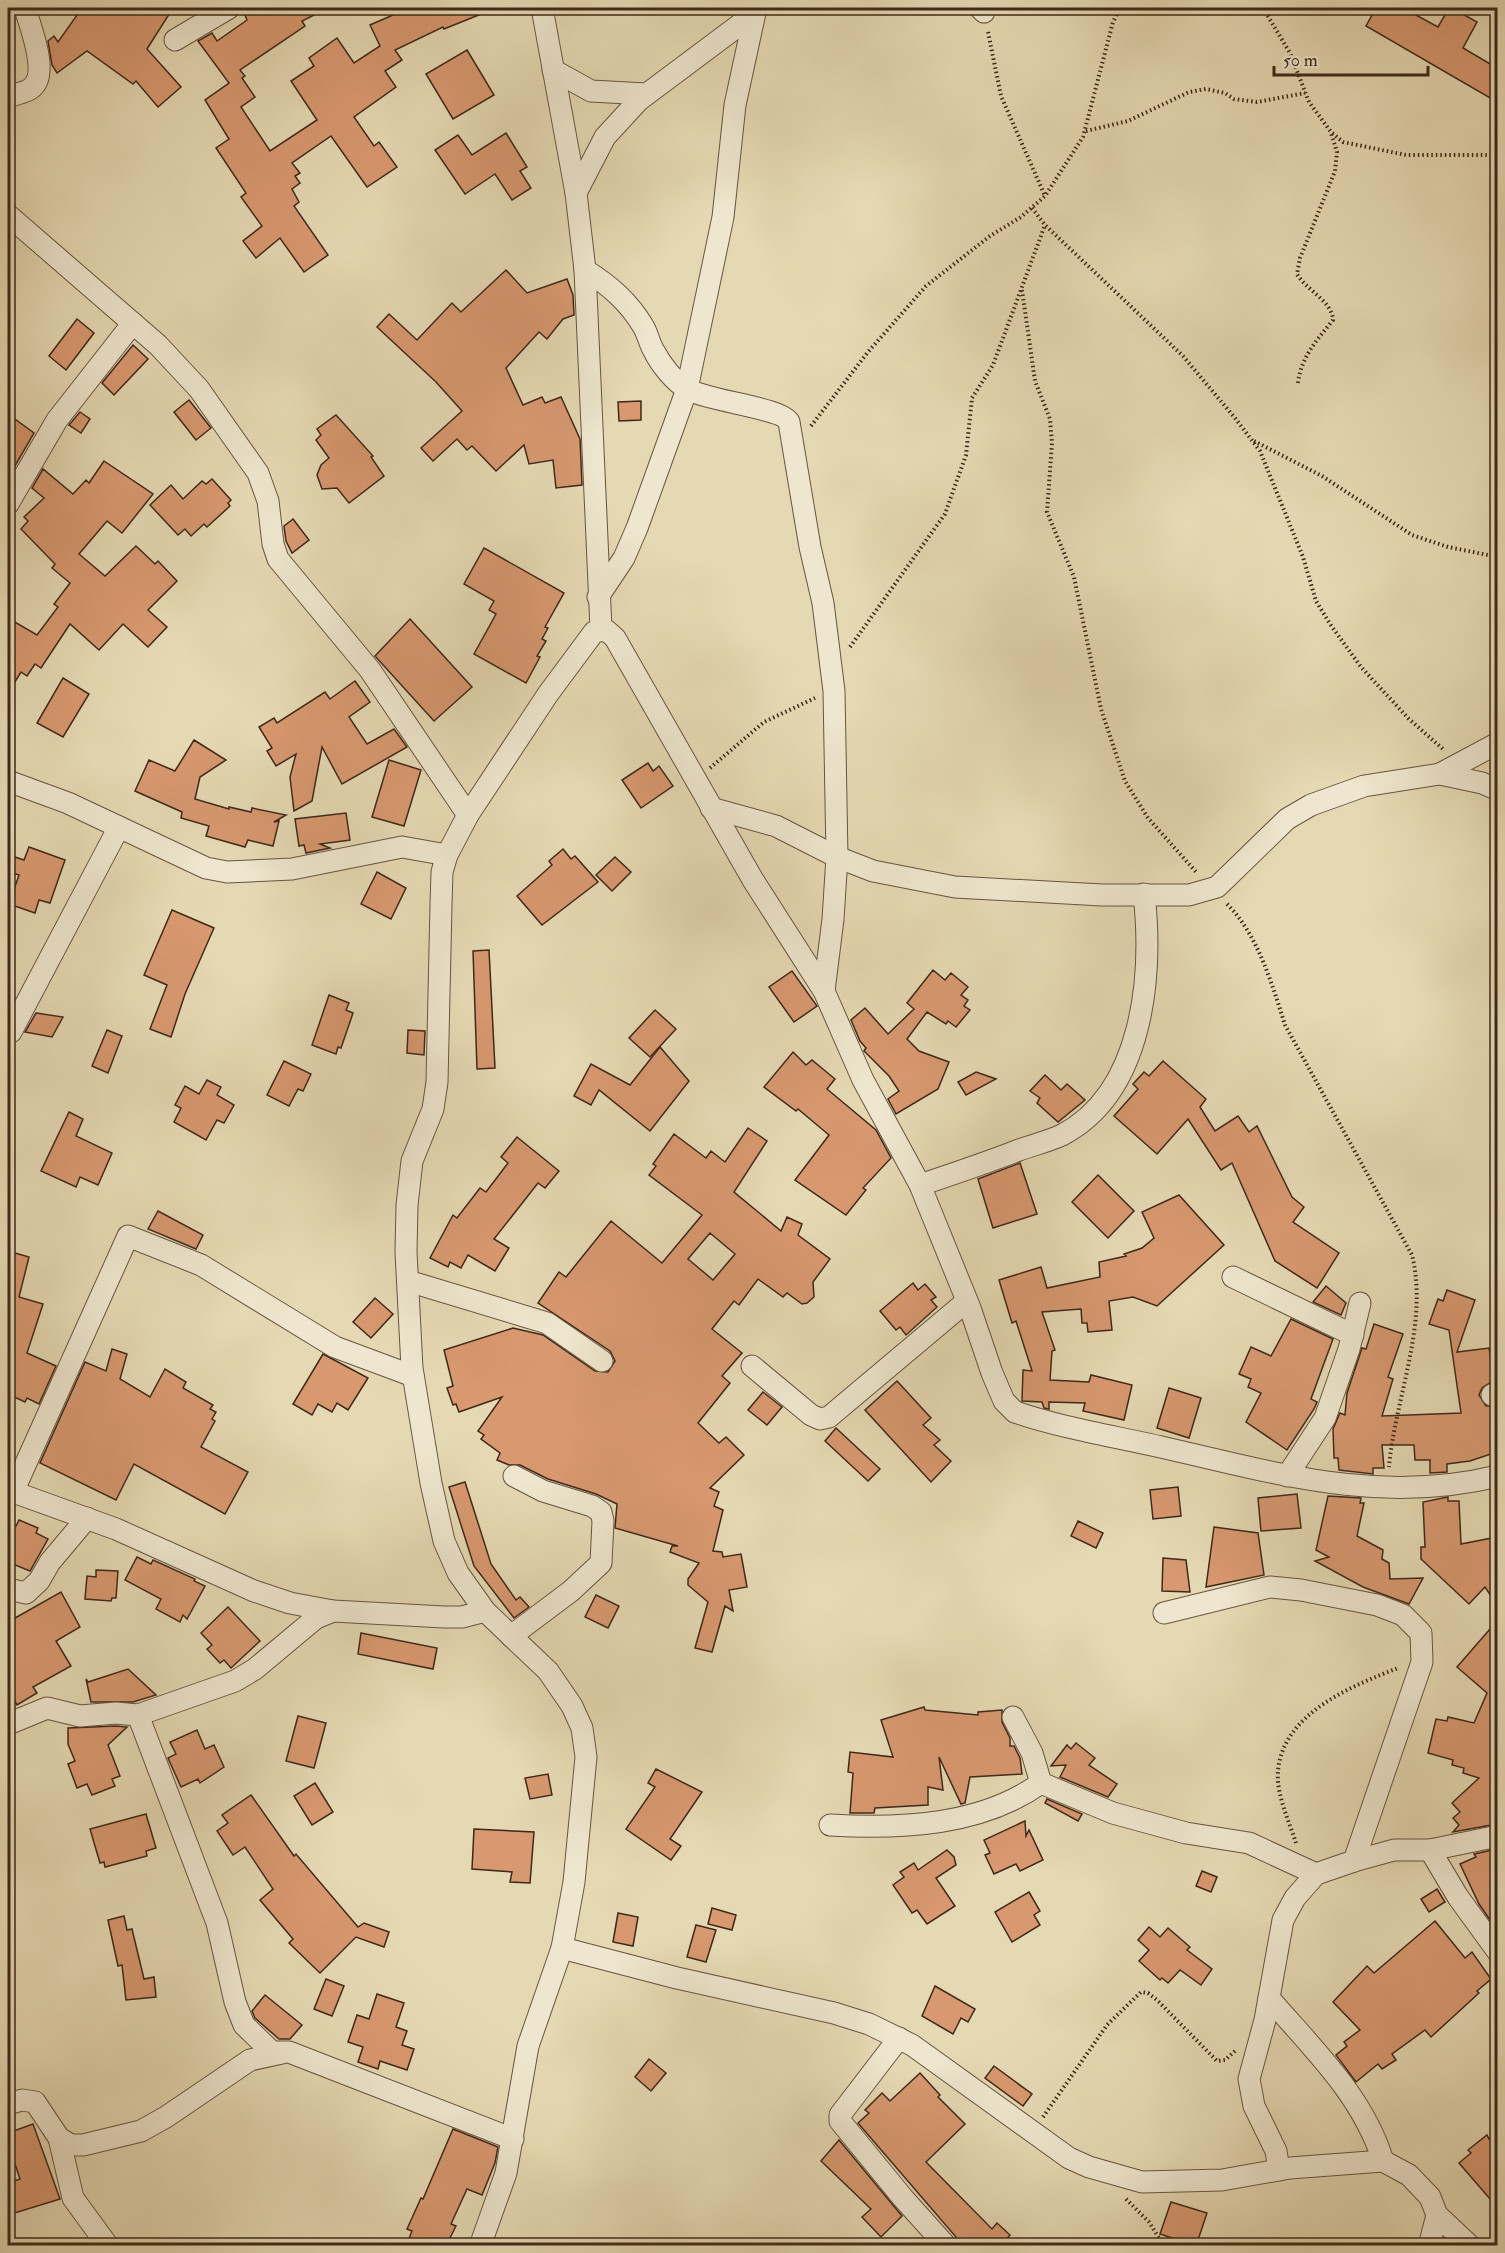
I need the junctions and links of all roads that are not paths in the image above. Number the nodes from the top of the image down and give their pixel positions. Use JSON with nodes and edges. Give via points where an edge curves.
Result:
{"nodes":[{"id":1,"x":26,"y":8,"type":"edge"},
{"id":2,"x":230,"y":8,"type":"edge"},
{"id":3,"x":542,"y":8,"type":"edge"},
{"id":4,"x":755,"y":11,"type":"edge"},
{"id":5,"x":175,"y":40,"type":"dead end"},
{"id":6,"x":553,"y":70,"type":"junction"},
{"id":7,"x":646,"y":94,"type":"junction"},
{"id":8,"x":8,"y":97,"type":"edge"},
{"id":9,"x":576,"y":193,"type":"junction"},
{"id":10,"x":8,"y":214,"type":"edge"},
{"id":11,"x":585,"y":270,"type":"junction"},
{"id":12,"x":133,"y":323,"type":"junction"},
{"id":13,"x":687,"y":388,"type":"junction"},
{"id":14,"x":8,"y":504,"type":"edge"},
{"id":15,"x":598,"y":597,"type":"junction"},
{"id":16,"x":601,"y":629,"type":"junction"},
{"id":17,"x":1497,"y":743,"type":"edge"},
{"id":18,"x":1447,"y":770,"type":"junction"},
{"id":19,"x":8,"y":782,"type":"edge"},
{"id":20,"x":1497,"y":790,"type":"edge"},
{"id":21,"x":711,"y":808,"type":"junction"},
{"id":22,"x":468,"y":815,"type":"junction"},
{"id":23,"x":119,"y":827,"type":"junction"},
{"id":24,"x":447,"y":855,"type":"junction"},
{"id":25,"x":837,"y":857,"type":"junction"},
{"id":26,"x":1143,"y":894,"type":"junction"},
{"id":27,"x":824,"y":991,"type":"junction"},
{"id":28,"x":11,"y":1032,"type":"dead end"},
{"id":29,"x":920,"y":1185,"type":"junction"},
{"id":30,"x":1233,"y":1276,"type":"dead end"},
{"id":31,"x":408,"y":1281,"type":"junction"},
{"id":32,"x":967,"y":1301,"type":"junction"},
{"id":33,"x":1360,"y":1303,"type":"dead end"},
{"id":34,"x":1353,"y":1335,"type":"junction"},
{"id":35,"x":602,"y":1361,"type":"dead end"},
{"id":36,"x":752,"y":1366,"type":"dead end"},
{"id":37,"x":413,"y":1376,"type":"junction"},
{"id":38,"x":514,"y":1476,"type":"dead end"},
{"id":39,"x":1287,"y":1476,"type":"junction"},
{"id":40,"x":1497,"y":1476,"type":"edge"},
{"id":41,"x":10,"y":1491,"type":"edge"},
{"id":42,"x":87,"y":1518,"type":"junction"},
{"id":43,"x":8,"y":1589,"type":"edge"},
{"id":44,"x":333,"y":1611,"type":"junction"},
{"id":45,"x":484,"y":1611,"type":"junction"},
{"id":46,"x":1164,"y":1613,"type":"dead end"},
{"id":47,"x":511,"y":1636,"type":"junction"},
{"id":48,"x":138,"y":1715,"type":"junction"},
{"id":49,"x":1013,"y":1717,"type":"dead end"},
{"id":50,"x":8,"y":1724,"type":"edge"},
{"id":51,"x":1041,"y":1784,"type":"junction"},
{"id":52,"x":830,"y":1824,"type":"dead end"},
{"id":53,"x":1497,"y":1836,"type":"edge"},
{"id":54,"x":1430,"y":1850,"type":"junction"},
{"id":55,"x":1354,"y":1861,"type":"junction"},
{"id":56,"x":1316,"y":1874,"type":"junction"},
{"id":57,"x":562,"y":1948,"type":"junction"},
{"id":58,"x":1497,"y":1952,"type":"edge"},
{"id":59,"x":1269,"y":1998,"type":"junction"},
{"id":60,"x":899,"y":2038,"type":"junction"},
{"id":61,"x":289,"y":2052,"type":"junction"},
{"id":62,"x":8,"y":2104,"type":"edge"},
{"id":63,"x":59,"y":2138,"type":"junction"},
{"id":64,"x":513,"y":2139,"type":"junction"},
{"id":65,"x":1383,"y":2161,"type":"junction"},
{"id":66,"x":1279,"y":2170,"type":"junction"},
{"id":67,"x":1437,"y":2215,"type":"junction"},
{"id":68,"x":108,"y":2246,"type":"edge"},
{"id":69,"x":480,"y":2246,"type":"edge"},
{"id":70,"x":946,"y":2246,"type":"edge"},
{"id":71,"x":1429,"y":2246,"type":"edge"},
{"id":72,"x":1470,"y":2246,"type":"edge"}],
"edges":[{"from":1,"to":8,"type":"street","via":[[40,77],[32,88]]},
{"from":2,"to":5,"type":"street"},
{"from":3,"to":6,"type":"street"},
{"from":4,"to":7,"type":"street"},
{"from":4,"to":13,"type":"street","via":[[735,105],[723,217]]},
{"from":6,"to":7,"type":"street","via":[[591,91]]},
{"from":6,"to":9,"type":"street"},
{"from":7,"to":9,"type":"street","via":[[605,137]]},
{"from":9,"to":11,"type":"street"},
{"from":10,"to":12,"type":"street"},
{"from":11,"to":13,"type":"street","via":[[622,297],[645,328],[653,351]]},
{"from":11,"to":15,"type":"street"},
{"from":12,"to":14,"type":"street","via":[[57,420]]},
{"from":12,"to":22,"type":"street","via":[[199,389],[247,453],[268,501],[278,559],[370,670]]},
{"from":13,"to":15,"type":"street","via":[[637,528],[624,558]]},
{"from":13,"to":25,"type":"street","via":[[724,402],[782,414],[789,422],[823,603],[834,691]]},
{"from":15,"to":16,"type":"street"},
{"from":16,"to":21,"type":"street","via":[[615,638]]},
{"from":16,"to":22,"type":"street","via":[[582,645]]},
{"from":17,"to":18,"type":"street"},
{"from":18,"to":20,"type":"street"},
{"from":18,"to":26,"type":"street","via":[[1364,786],[1311,805],[1287,819],[1212,889],[1189,895]]},
{"from":19,"to":23,"type":"street","via":[[68,803]]},
{"from":21,"to":25,"type":"street","via":[[776,826]]},
{"from":21,"to":27,"type":"street"},
{"from":22,"to":24,"type":"street"},
{"from":23,"to":24,"type":"street","via":[[206,868],[227,872],[292,869],[402,847]]},
{"from":23,"to":28,"type":"street"},
{"from":24,"to":31,"type":"street","via":[[442,872],[437,1082],[433,1109],[412,1161],[407,1205]]},
{"from":25,"to":26,"type":"street","via":[[873,871],[955,887]]},
{"from":25,"to":27,"type":"street"},
{"from":26,"to":29,"type":"street","via":[[1148,929],[1141,1010],[1132,1053],[1104,1098],[1089,1116],[1062,1135]]},
{"from":27,"to":29,"type":"street","via":[[863,1080]]},
{"from":29,"to":32,"type":"street"},
{"from":30,"to":34,"type":"street"},
{"from":31,"to":35,"type":"street","via":[[547,1323]]},
{"from":31,"to":37,"type":"street"},
{"from":32,"to":36,"type":"street","via":[[829,1417],[811,1416]]},
{"from":32,"to":39,"type":"street","via":[[1004,1401],[1015,1412]]},
{"from":33,"to":34,"type":"street"},
{"from":34,"to":39,"type":"street","via":[[1324,1418]]},
{"from":37,"to":41,"type":"street","via":[[335,1347],[201,1265],[128,1236]]},
{"from":37,"to":45,"type":"street","via":[[444,1541],[458,1572]]},
{"from":38,"to":47,"type":"street","via":[[543,1491],[592,1506],[601,1512],[603,1521],[601,1563]]},
{"from":39,"to":40,"type":"street","via":[[1387,1489]]},
{"from":41,"to":42,"type":"street"},
{"from":42,"to":43,"type":"street","via":[[26,1593]]},
{"from":42,"to":44,"type":"street","via":[[255,1591]]},
{"from":44,"to":45,"type":"street","via":[[462,1617]]},
{"from":44,"to":48,"type":"street","via":[[316,1618],[235,1681]]},
{"from":45,"to":47,"type":"street"},
{"from":46,"to":55,"type":"street","via":[[1270,1587],[1377,1605],[1403,1615],[1421,1633],[1422,1662]]},
{"from":47,"to":57,"type":"street","via":[[548,1671],[572,1706],[586,1741],[583,1811]]},
{"from":48,"to":50,"type":"street","via":[[80,1716],[47,1708]]},
{"from":48,"to":61,"type":"street","via":[[217,1923],[234,2002],[244,2025],[272,2052]]},
{"from":49,"to":51,"type":"street","via":[[1032,1753]]},
{"from":51,"to":52,"type":"street","via":[[1026,1794],[958,1817],[886,1828]]},
{"from":51,"to":56,"type":"street","via":[[1113,1813],[1186,1833],[1249,1843]]},
{"from":53,"to":54,"type":"street"},
{"from":54,"to":55,"type":"street","via":[[1394,1850]]},
{"from":54,"to":58,"type":"street"},
{"from":55,"to":56,"type":"street"},
{"from":56,"to":59,"type":"street","via":[[1295,1898],[1283,1920]]},
{"from":57,"to":60,"type":"street","via":[[834,2013]]},
{"from":57,"to":64,"type":"street","via":[[528,2046]]},
{"from":59,"to":65,"type":"street","via":[[1349,2091],[1374,2133]]},
{"from":59,"to":66,"type":"street","via":[[1249,2079],[1254,2106],[1275,2151]]},
{"from":60,"to":66,"type":"street","via":[[1069,2158],[1089,2167],[1142,2182],[1222,2180]]},
{"from":60,"to":70,"type":"street","via":[[840,2115],[840,2121]]},
{"from":61,"to":63,"type":"street","via":[[250,2060],[141,2131],[83,2145],[71,2145]]},
{"from":61,"to":64,"type":"street"},
{"from":62,"to":63,"type":"street","via":[[21,2100],[36,2102]]},
{"from":63,"to":68,"type":"street","via":[[73,2198]]},
{"from":64,"to":69,"type":"street","via":[[500,2194]]},
{"from":65,"to":66,"type":"street"},
{"from":65,"to":67,"type":"street","via":[[1409,2175],[1430,2197]]},
{"from":67,"to":71,"type":"street"},
{"from":67,"to":72,"type":"street"}]}
